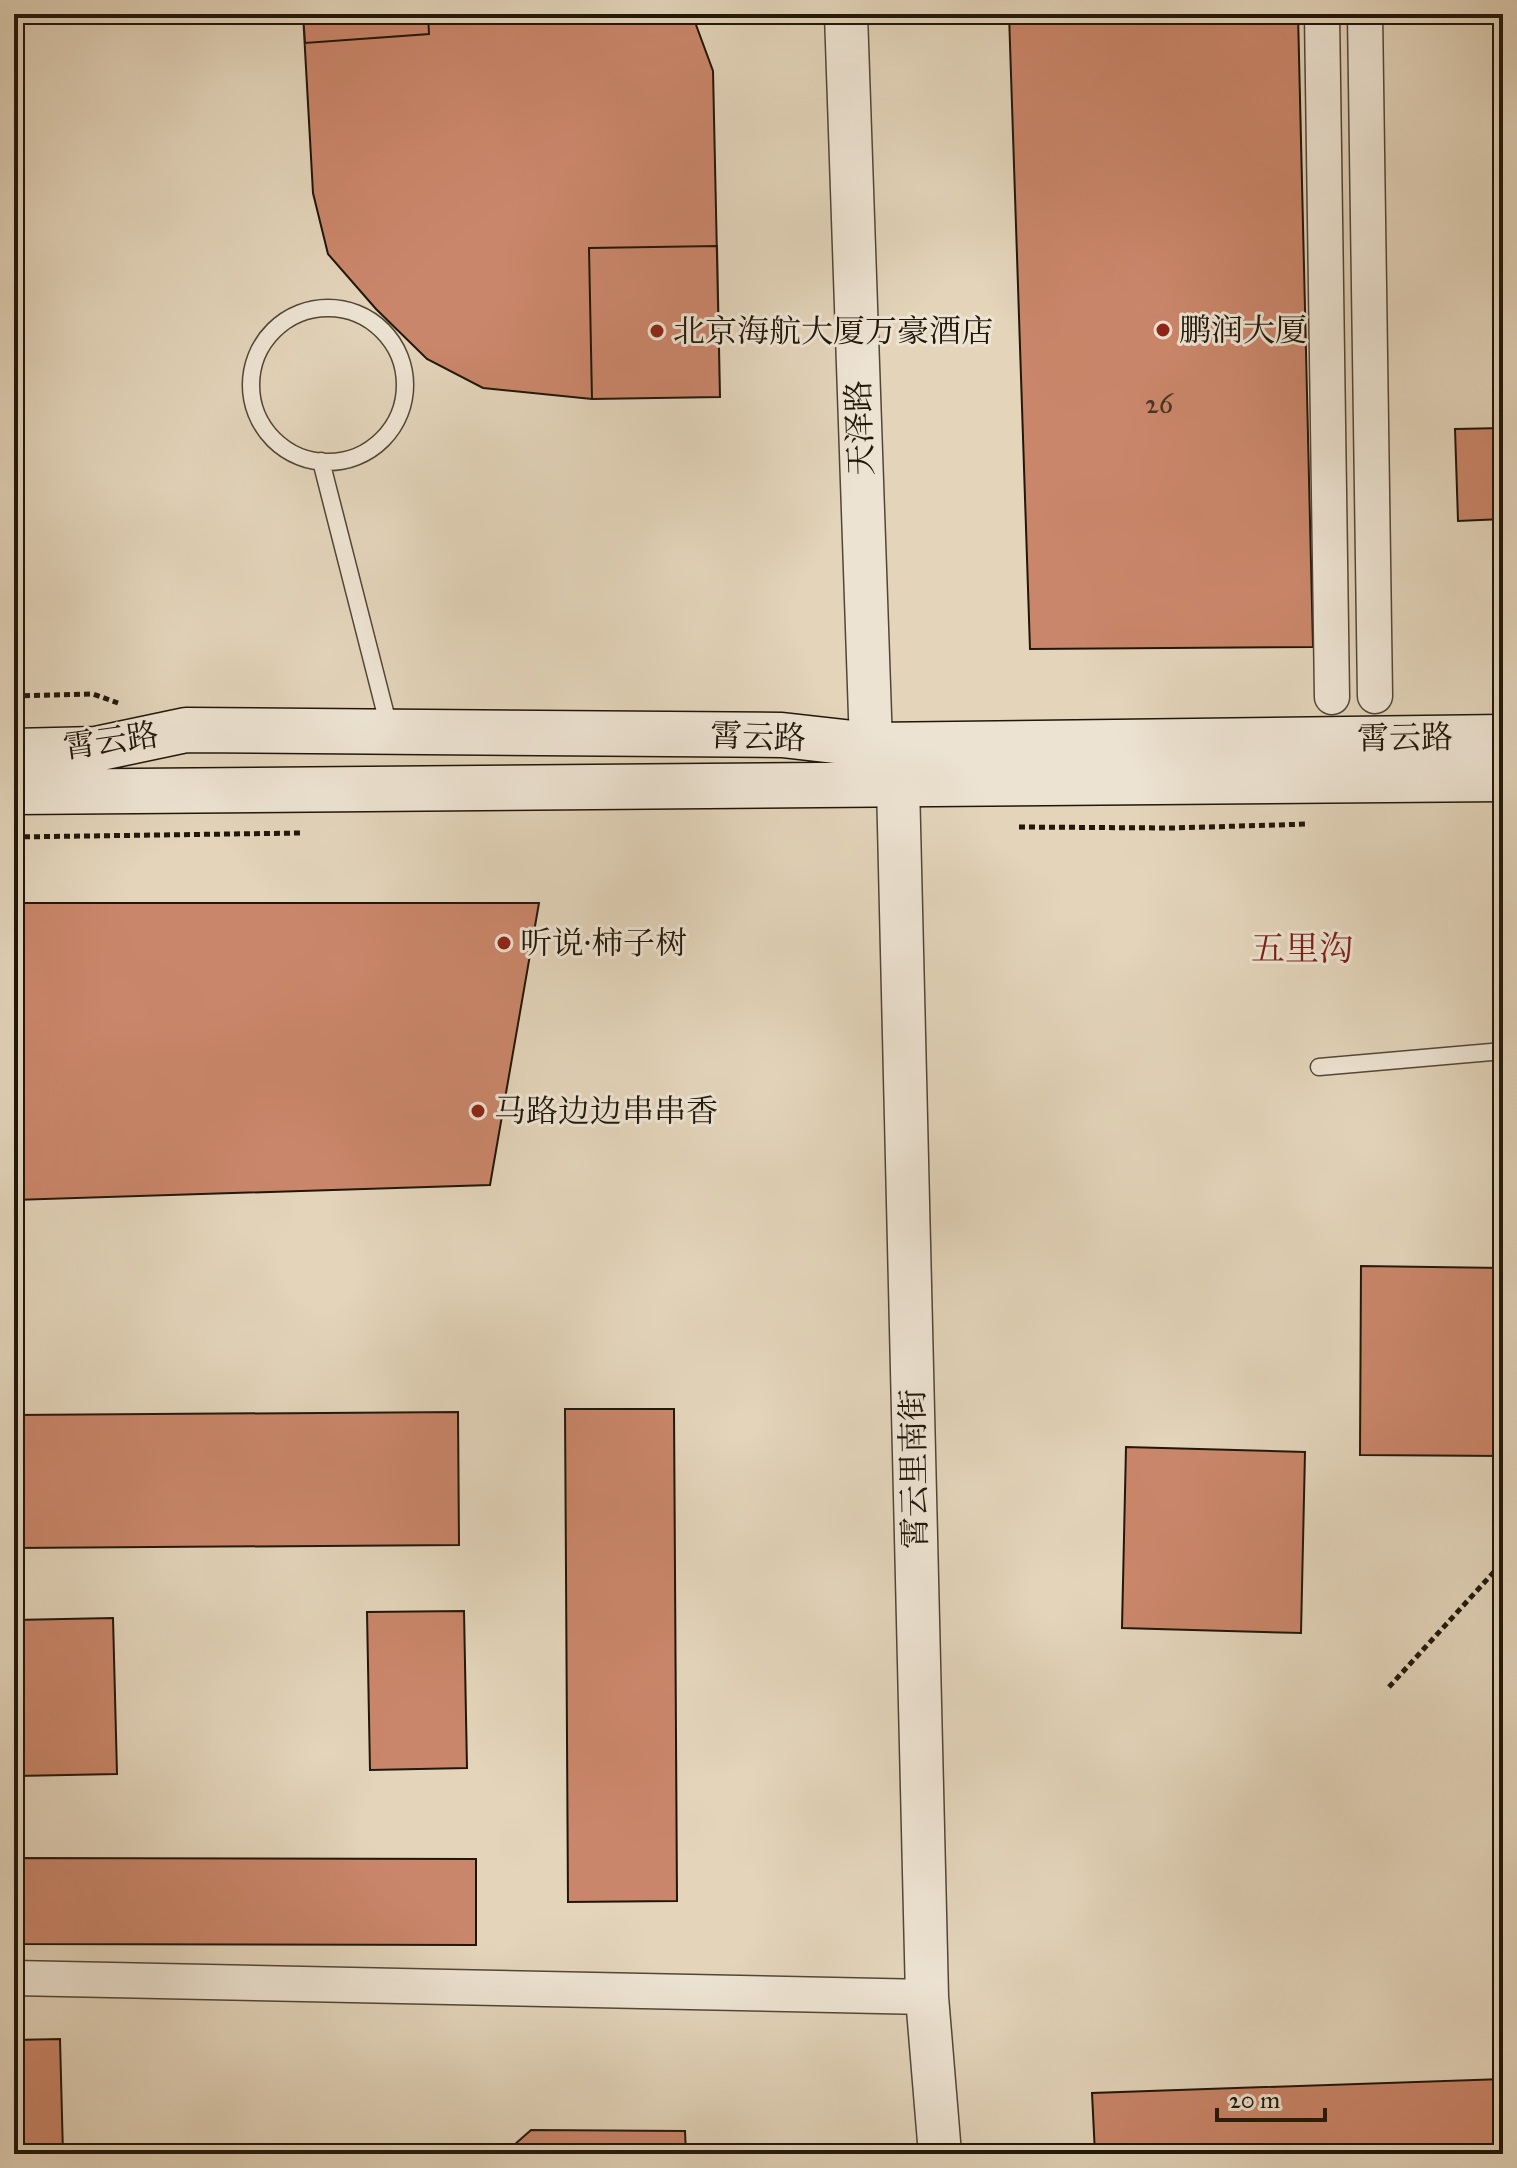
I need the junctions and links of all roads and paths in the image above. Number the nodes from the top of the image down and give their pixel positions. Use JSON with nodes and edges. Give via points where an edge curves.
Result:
{"nodes":[{"id":1,"x":846,"y":14,"type":"edge"},
{"id":2,"x":1322,"y":14,"type":"edge"},
{"id":3,"x":1365,"y":14,"type":"edge"},
{"id":4,"x":321,"y":461,"type":"junction"},
{"id":5,"x":1375,"y":696,"type":"dead end"},
{"id":6,"x":1332,"y":697,"type":"dead end"},
{"id":7,"x":390,"y":732,"type":"junction"},
{"id":8,"x":1503,"y":737,"type":"edge"},
{"id":9,"x":871,"y":745,"type":"junction"},
{"id":10,"x":14,"y":751,"type":"edge"},
{"id":11,"x":1503,"y":779,"type":"edge"},
{"id":12,"x":898,"y":784,"type":"junction"},
{"id":13,"x":14,"y":792,"type":"edge"},
{"id":14,"x":1503,"y":1051,"type":"edge"},
{"id":15,"x":1319,"y":1067,"type":"dead end"},
{"id":16,"x":1503,"y":1562,"type":"edge"},
{"id":17,"x":1389,"y":1687,"type":"dead end"},
{"id":18,"x":14,"y":1978,"type":"edge"},
{"id":19,"x":927,"y":1997,"type":"junction"},
{"id":20,"x":940,"y":2154,"type":"edge"}],
"edges":[{"from":1,"to":9,"type":"street","name":"天泽路"},
{"from":2,"to":6,"type":"street"},
{"from":3,"to":5,"type":"street"},
{"from":4,"to":4,"type":"lane","via":[[360,456],[381,442],[397,422],[405,398],[401,360],[381,328],[359,313],[334,307],[309,309],[266,337],[254,360],[250,385],[254,410],[267,433],[286,450]]},
{"from":4,"to":7,"type":"lane"},
{"from":7,"to":9,"type":"main road","name":"霄云路","via":[[782,735]]},
{"from":7,"to":10,"type":"main road","name":"霄云路","via":[[186,730],[96,749]]},
{"from":8,"to":9,"type":"main road","name":"霄云路"},
{"from":9,"to":12,"type":"street"},
{"from":11,"to":12,"type":"main road","name":"霄云路"},
{"from":12,"to":13,"type":"main road","name":"霄云路"},
{"from":12,"to":19,"type":"street","name":"霄云里南街"},
{"from":14,"to":15,"type":"lane"},
{"from":16,"to":17,"type":"path"},
{"from":18,"to":19,"type":"street"},
{"from":19,"to":20,"type":"street","name":"霄云里南街"}]}
